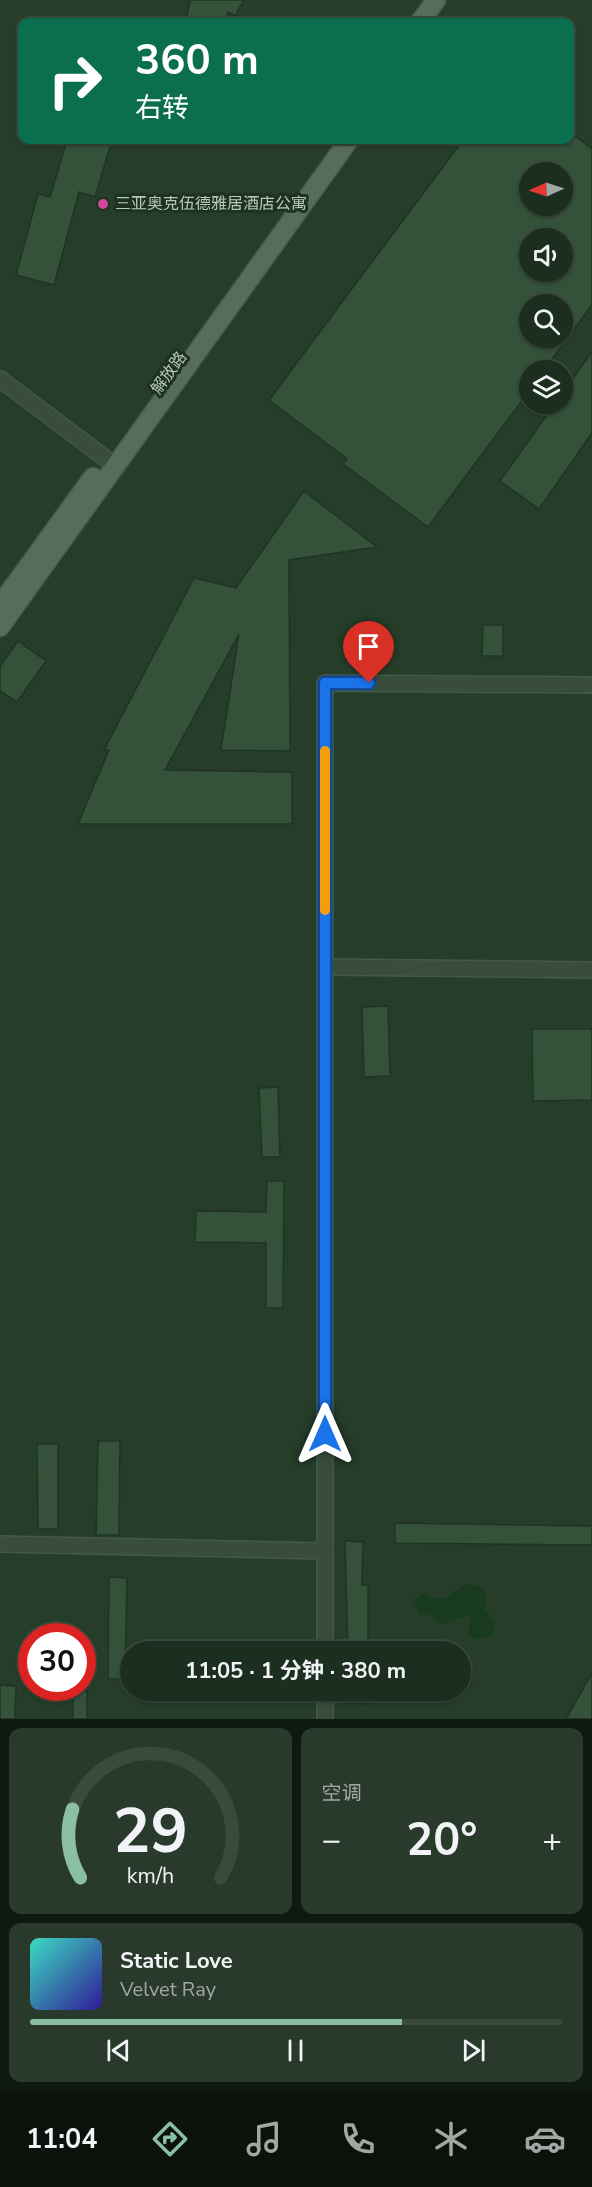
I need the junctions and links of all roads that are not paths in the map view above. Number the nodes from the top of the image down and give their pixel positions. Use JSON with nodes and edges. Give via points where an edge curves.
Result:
{"nodes":[{"id":1,"x":436,"y":0,"type":"edge"},
{"id":2,"x":448,"y":0,"type":"edge"},
{"id":3,"x":423,"y":18,"type":"edge"},
{"id":4,"x":435,"y":18,"type":"edge"},
{"id":5,"x":333,"y":144,"type":"edge"},
{"id":6,"x":346,"y":144,"type":"edge"},
{"id":7,"x":0,"y":379,"type":"edge"},
{"id":8,"x":112,"y":463,"type":"junction"},
{"id":9,"x":0,"y":605,"type":"edge"},
{"id":10,"x":0,"y":627,"type":"edge"},
{"id":11,"x":592,"y":685,"type":"edge"},
{"id":12,"x":325,"y":968,"type":"junction"},
{"id":13,"x":592,"y":970,"type":"edge"},
{"id":14,"x":0,"y":1544,"type":"edge"},
{"id":15,"x":325,"y":1551,"type":"junction"},
{"id":16,"x":325,"y":1641,"type":"edge"},
{"id":17,"x":325,"y":1701,"type":"edge"},
{"id":18,"x":325,"y":1719,"type":"edge"}],
"edges":[{"from":1,"to":3,"type":"main road"},
{"from":2,"to":4,"type":"main road"},
{"from":5,"to":8,"type":"main road","name":"解放路"},
{"from":6,"to":8,"type":"main road"},
{"from":7,"to":8,"type":"street"},
{"from":8,"to":9,"type":"main road","name":"解放路"},
{"from":8,"to":10,"type":"main road"},
{"from":11,"to":12,"type":"street","via":[[325,683]]},
{"from":12,"to":13,"type":"street"},
{"from":12,"to":15,"type":"street"},
{"from":14,"to":15,"type":"street"},
{"from":15,"to":16,"type":"street"},
{"from":17,"to":18,"type":"street"}]}
